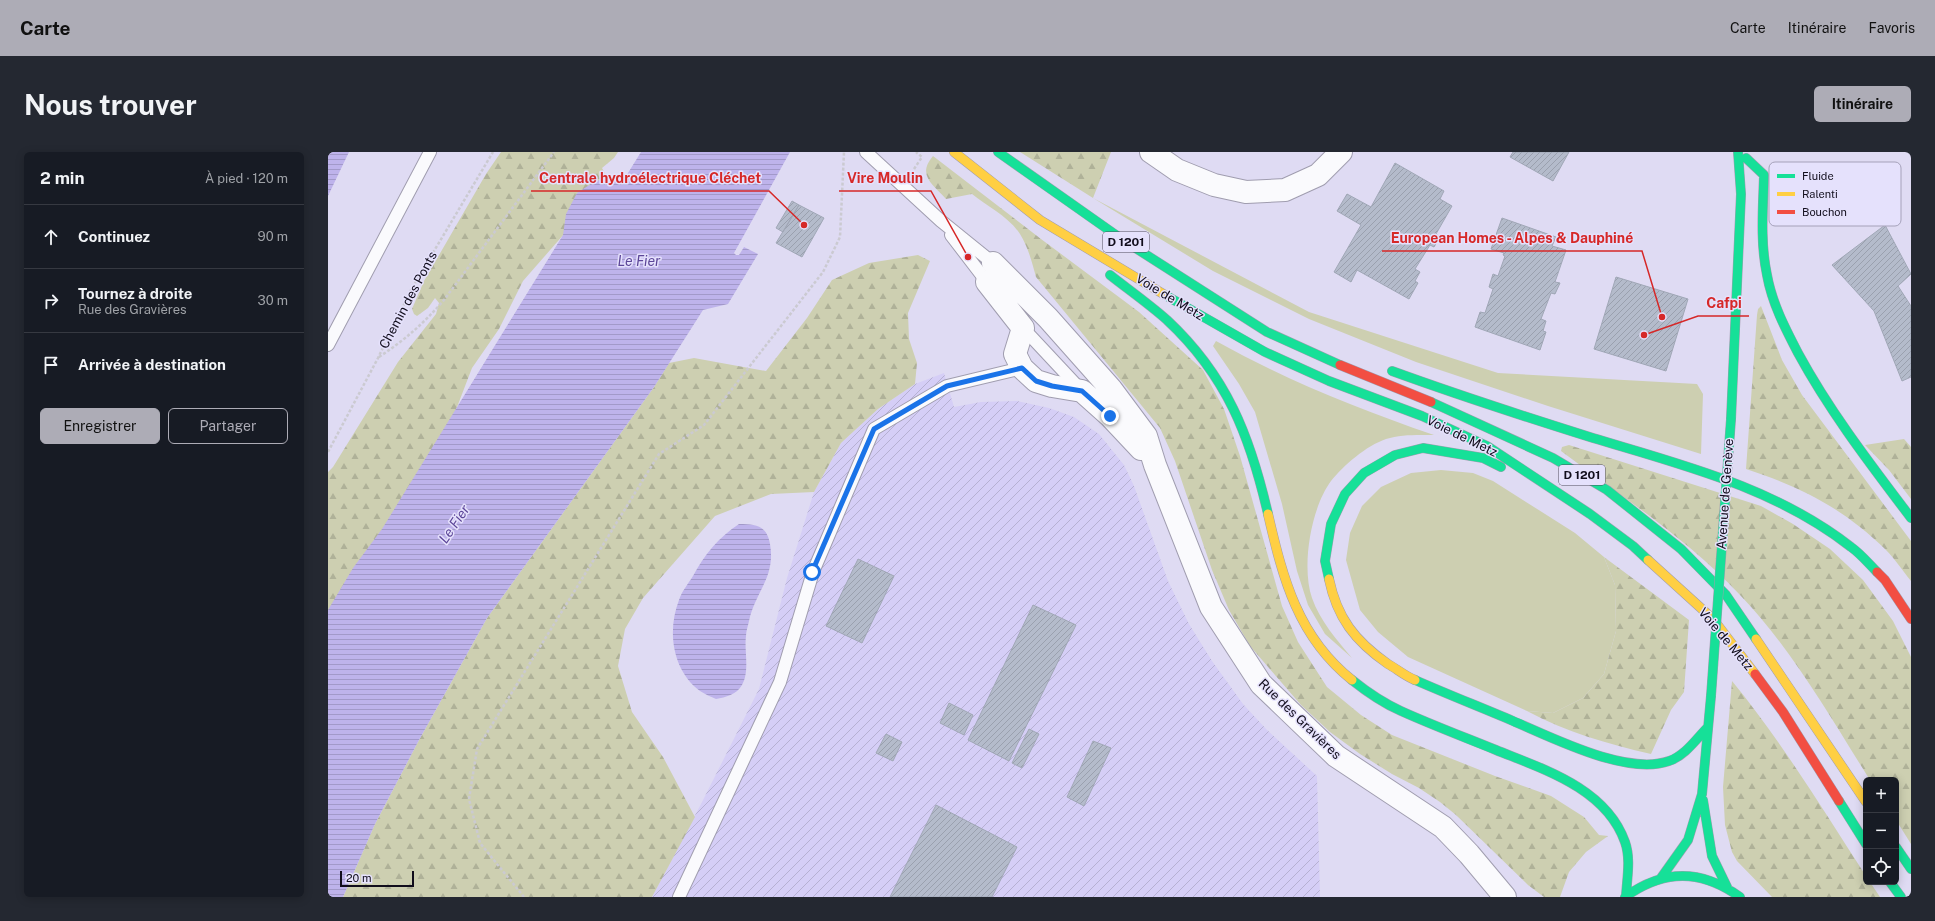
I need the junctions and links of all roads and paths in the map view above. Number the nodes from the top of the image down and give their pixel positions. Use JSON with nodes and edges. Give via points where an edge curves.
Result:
{"nodes":[{"id":1,"x":430,"y":152,"type":"edge"},
{"id":2,"x":493,"y":152,"type":"edge"},
{"id":3,"x":554,"y":152,"type":"edge"},
{"id":4,"x":844,"y":152,"type":"edge"},
{"id":5,"x":866,"y":152,"type":"edge"},
{"id":6,"x":916,"y":152,"type":"edge"},
{"id":7,"x":954,"y":152,"type":"edge"},
{"id":8,"x":998,"y":152,"type":"edge"},
{"id":9,"x":1151,"y":152,"type":"edge"},
{"id":10,"x":1341,"y":152,"type":"edge"},
{"id":11,"x":1738,"y":152,"type":"edge"},
{"id":12,"x":1747,"y":155,"type":"edge"},
{"id":13,"x":922,"y":157,"type":"dead end"},
{"id":14,"x":1741,"y":194,"type":"junction"},
{"id":15,"x":1040,"y":220,"type":"junction"},
{"id":16,"x":941,"y":221,"type":"junction"},
{"id":17,"x":990,"y":272,"type":"junction"},
{"id":18,"x":1190,"y":281,"type":"junction"},
{"id":19,"x":1246,"y":307,"type":"dead end"},
{"id":20,"x":1048,"y":318,"type":"junction"},
{"id":21,"x":1023,"y":328,"type":"junction"},
{"id":22,"x":328,"y":345,"type":"edge"},
{"id":23,"x":378,"y":358,"type":"junction"},
{"id":24,"x":1022,"y":368,"type":"junction"},
{"id":25,"x":1386,"y":369,"type":"dead end"},
{"id":26,"x":1082,"y":391,"type":"junction"},
{"id":27,"x":328,"y":452,"type":"edge"},
{"id":28,"x":1155,"y":465,"type":"junction"},
{"id":29,"x":1566,"y":499,"type":"junction"},
{"id":30,"x":1911,"y":518,"type":"edge"},
{"id":31,"x":1911,"y":619,"type":"edge"},
{"id":32,"x":1708,"y":727,"type":"junction"},
{"id":33,"x":1702,"y":794,"type":"junction"},
{"id":34,"x":1863,"y":798,"type":"edge"},
{"id":35,"x":1863,"y":839,"type":"edge"},
{"id":36,"x":1897,"y":849,"type":"edge"},
{"id":37,"x":1911,"y":869,"type":"edge"},
{"id":38,"x":1661,"y":878,"type":"junction"},
{"id":39,"x":1892,"y":885,"type":"edge"},
{"id":40,"x":1727,"y":887,"type":"junction"},
{"id":41,"x":1908,"y":887,"type":"dead end"},
{"id":42,"x":1626,"y":896,"type":"edge"},
{"id":43,"x":524,"y":897,"type":"edge"},
{"id":44,"x":679,"y":897,"type":"edge"},
{"id":45,"x":1505,"y":897,"type":"edge"},
{"id":46,"x":1740,"y":897,"type":"edge"},
{"id":47,"x":1902,"y":897,"type":"edge"}],
"edges":[{"from":1,"to":22,"type":"lane"},
{"from":2,"to":23,"type":"path","name":"Chemin des Ponts","via":[[412,288]]},
{"from":3,"to":23,"type":"path","via":[[444,300],[406,339]]},
{"from":4,"to":43,"type":"path","via":[[840,237],[823,272],[704,425],[659,454],[477,749],[469,799],[480,843]]},
{"from":5,"to":16,"type":"lane"},
{"from":6,"to":13,"type":"path"},
{"from":7,"to":15,"type":"main road","name":"Voie de Metz","number":"D 1201"},
{"from":8,"to":18,"type":"main road","name":"Voie de Metz","number":"D 1201","via":[[1110,231]]},
{"from":9,"to":10,"type":"street","via":[[1178,170],[1214,185],[1246,192],[1285,190],[1318,175]]},
{"from":11,"to":14,"type":"main road","name":"Avenue de Genève"},
{"from":12,"to":14,"type":"main road","name":"Avenue de Genève"},
{"from":12,"to":30,"type":"main road","via":[[1764,175],[1764,263],[1772,296],[1784,325],[1823,397]]},
{"from":14,"to":32,"type":"main road","name":"Avenue de Genève","bridge":true,"via":[[1730,419]]},
{"from":15,"to":29,"type":"main road","name":"Voie de Metz","number":"D 1201","via":[[1265,352],[1329,381],[1422,416],[1488,446]]},
{"from":15,"to":42,"type":"main road","via":[[1167,320],[1191,345],[1220,383],[1241,423],[1260,476],[1274,541],[1298,614],[1322,654],[1350,680],[1397,710],[1552,773],[1578,787],[1600,806],[1625,842],[1628,860]]},
{"from":16,"to":17,"type":"lane","name":"Rue des Gravières"},
{"from":16,"to":17,"type":"lane","name":"Rue des Gravières"},
{"from":17,"to":20,"type":"street","name":"Rue des Gravières"},
{"from":17,"to":21,"type":"street","name":"Rue des Gravières"},
{"from":18,"to":19,"type":"main road"},
{"from":18,"to":34,"type":"main road","name":"Voie de Metz","number":"D 1201","via":[[1267,332],[1351,370],[1455,412],[1553,458],[1607,490],[1651,523],[1681,548],[1726,595]]},
{"from":20,"to":21,"type":"street"},
{"from":20,"to":28,"type":"street","name":"Rue des Gravières","via":[[1126,408],[1146,436]]},
{"from":21,"to":24,"type":"street","via":[[1015,354]]},
{"from":21,"to":26,"type":"lane","name":"Rue des Gravières"},
{"from":23,"to":27,"type":"path","name":"Chemin des Ponts"},
{"from":24,"to":26,"type":"street","via":[[1036,381]]},
{"from":24,"to":44,"type":"lane","via":[[947,386],[874,429],[812,572],[780,682]]},
{"from":25,"to":31,"type":"main road","via":[[1457,396],[1677,463],[1766,495],[1800,511],[1861,555],[1906,609]]},
{"from":26,"to":28,"type":"street","name":"Rue des Gravières","via":[[1110,416]]},
{"from":28,"to":45,"type":"street","name":"Rue des Gravières","via":[[1211,607],[1261,684],[1336,756],[1443,827]]},
{"from":29,"to":32,"type":"main road","via":[[1483,458],[1423,448],[1395,455],[1364,473],[1345,494],[1331,524],[1325,561],[1333,598],[1346,625],[1368,650],[1408,677],[1575,747],[1614,760],[1646,764],[1670,761],[1687,749]]},
{"from":29,"to":35,"type":"main road","name":"Voie de Metz","number":"D 1201","via":[[1633,546],[1713,619],[1783,712]]},
{"from":32,"to":33,"type":"main road","name":"Avenue de Genève"},
{"from":33,"to":38,"type":"main road","name":"Avenue de Genève","via":[[1688,840]]},
{"from":33,"to":40,"type":"main road","name":"Avenue de Genève","via":[[1712,856]]},
{"from":36,"to":37,"type":"main road"},
{"from":38,"to":40,"type":"main road","via":[[1695,876]]},
{"from":38,"to":42,"type":"main road","via":[[1639,887]]},
{"from":39,"to":47,"type":"main road"},
{"from":40,"to":46,"type":"main road"},
{"from":41,"to":47,"type":"main road"}]}
